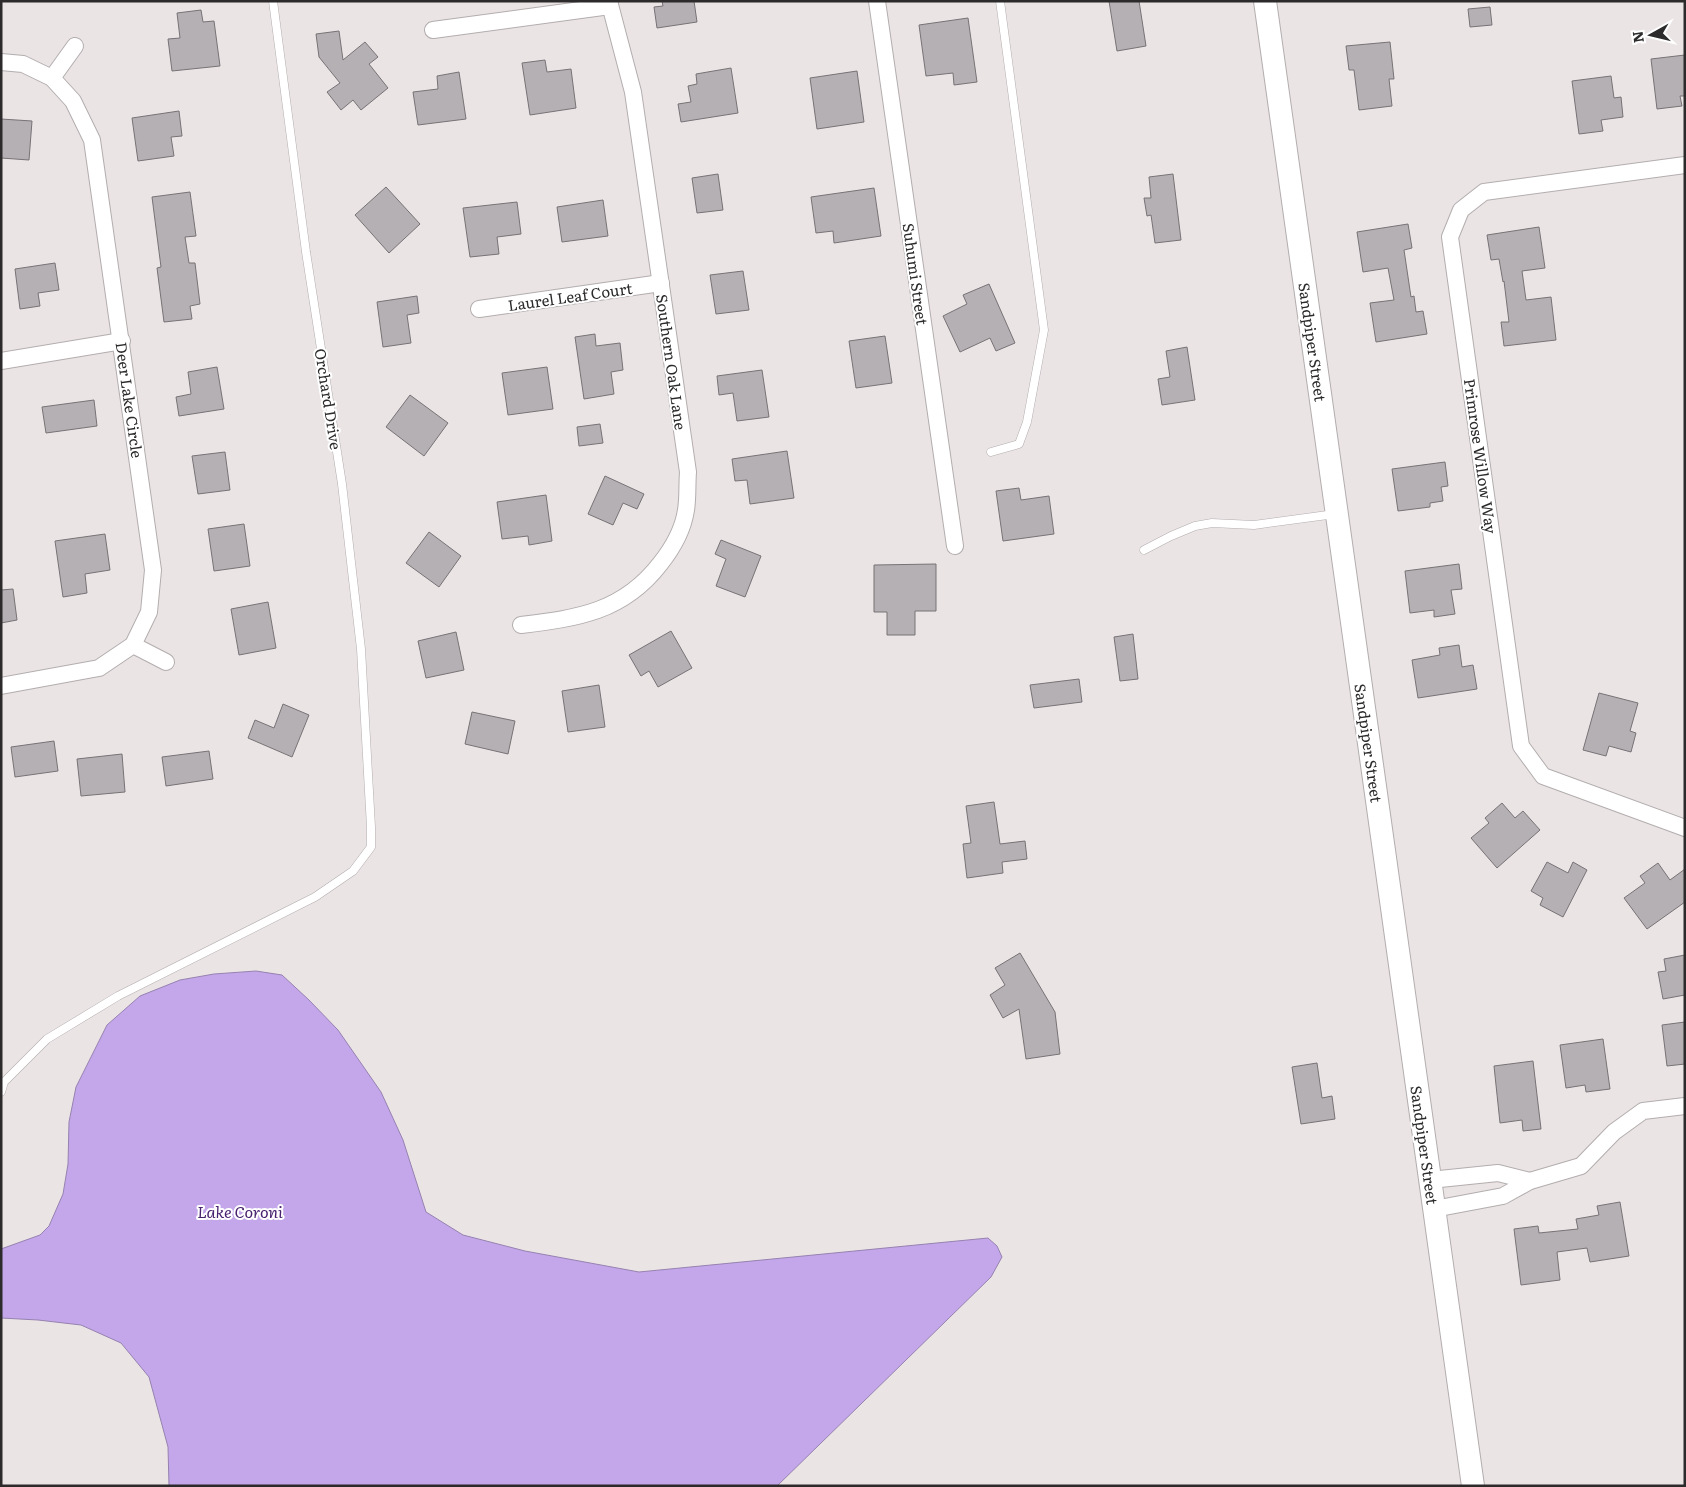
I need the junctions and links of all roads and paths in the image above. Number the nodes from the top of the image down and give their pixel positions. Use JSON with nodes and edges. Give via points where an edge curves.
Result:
{"nodes":[{"id":1,"x":273,"y":1,"type":"edge"},
{"id":2,"x":877,"y":1,"type":"edge"},
{"id":3,"x":1000,"y":1,"type":"edge"},
{"id":4,"x":1265,"y":1,"type":"edge"},
{"id":5,"x":610,"y":4,"type":"edge"},
{"id":6,"x":433,"y":30,"type":"dead end"},
{"id":7,"x":75,"y":46,"type":"dead end"},
{"id":8,"x":1,"y":62,"type":"edge"},
{"id":9,"x":52,"y":78,"type":"junction"},
{"id":10,"x":1685,"y":165,"type":"edge"},
{"id":11,"x":661,"y":283,"type":"junction"},
{"id":12,"x":479,"y":309,"type":"dead end"},
{"id":13,"x":122,"y":341,"type":"junction"},
{"id":14,"x":1,"y":361,"type":"edge"},
{"id":15,"x":991,"y":452,"type":"dead end"},
{"id":16,"x":1337,"y":514,"type":"junction"},
{"id":17,"x":955,"y":546,"type":"dead end"},
{"id":18,"x":1144,"y":550,"type":"dead end"},
{"id":19,"x":521,"y":625,"type":"dead end"},
{"id":20,"x":133,"y":645,"type":"junction"},
{"id":21,"x":166,"y":662,"type":"dead end"},
{"id":22,"x":1,"y":686,"type":"edge"},
{"id":23,"x":1685,"y":828,"type":"edge"},
{"id":24,"x":1,"y":1092,"type":"edge"},
{"id":25,"x":1685,"y":1106,"type":"edge"},
{"id":26,"x":1430,"y":1180,"type":"junction"},
{"id":27,"x":1530,"y":1181,"type":"junction"},
{"id":28,"x":1434,"y":1209,"type":"junction"},
{"id":29,"x":1473,"y":1486,"type":"edge"}],
"edges":[{"from":1,"to":24,"type":"lane","name":"Orchard Drive","via":[[306,252],[342,484],[361,649],[371,847],[353,871],[315,897],[118,996],[47,1039],[4,1082]]},
{"from":2,"to":17,"type":"street","name":"Suhumi Street"},
{"from":3,"to":15,"type":"lane","via":[[1044,330],[1027,422],[1019,444]]},
{"from":4,"to":16,"type":"street","name":"Sandpiper Street"},
{"from":5,"to":6,"type":"street"},
{"from":5,"to":11,"type":"street","name":"Southern Oak Lane","via":[[633,92]]},
{"from":7,"to":9,"type":"street"},
{"from":8,"to":9,"type":"street","name":"Deer Lake Circle","via":[[24,64]]},
{"from":9,"to":13,"type":"street","name":"Deer Lake Circle","via":[[73,102],[92,140]]},
{"from":10,"to":23,"type":"street","name":"Primrose Willow Way","via":[[1484,192],[1461,210],[1450,237],[1521,746],[1543,776]]},
{"from":11,"to":12,"type":"street","name":"Laurel Leaf Court"},
{"from":11,"to":19,"type":"street","name":"Southern Oak Lane","via":[[688,472],[686,510],[673,548],[650,577],[626,598],[595,612]]},
{"from":13,"to":14,"type":"street"},
{"from":13,"to":20,"type":"street","name":"Deer Lake Circle","via":[[153,570],[149,612]]},
{"from":16,"to":18,"type":"lane","via":[[1254,525],[1212,523],[1195,526]]},
{"from":16,"to":26,"type":"street","name":"Sandpiper Street"},
{"from":20,"to":21,"type":"street"},
{"from":20,"to":22,"type":"street","via":[[99,668]]},
{"from":25,"to":27,"type":"street","via":[[1643,1112],[1614,1132],[1581,1166]]},
{"from":26,"to":27,"type":"street","via":[[1498,1173]]},
{"from":26,"to":28,"type":"street","name":"Sandpiper Street"},
{"from":27,"to":28,"type":"street","via":[[1503,1196]]},
{"from":28,"to":29,"type":"street","name":"Sandpiper Street"}]}
